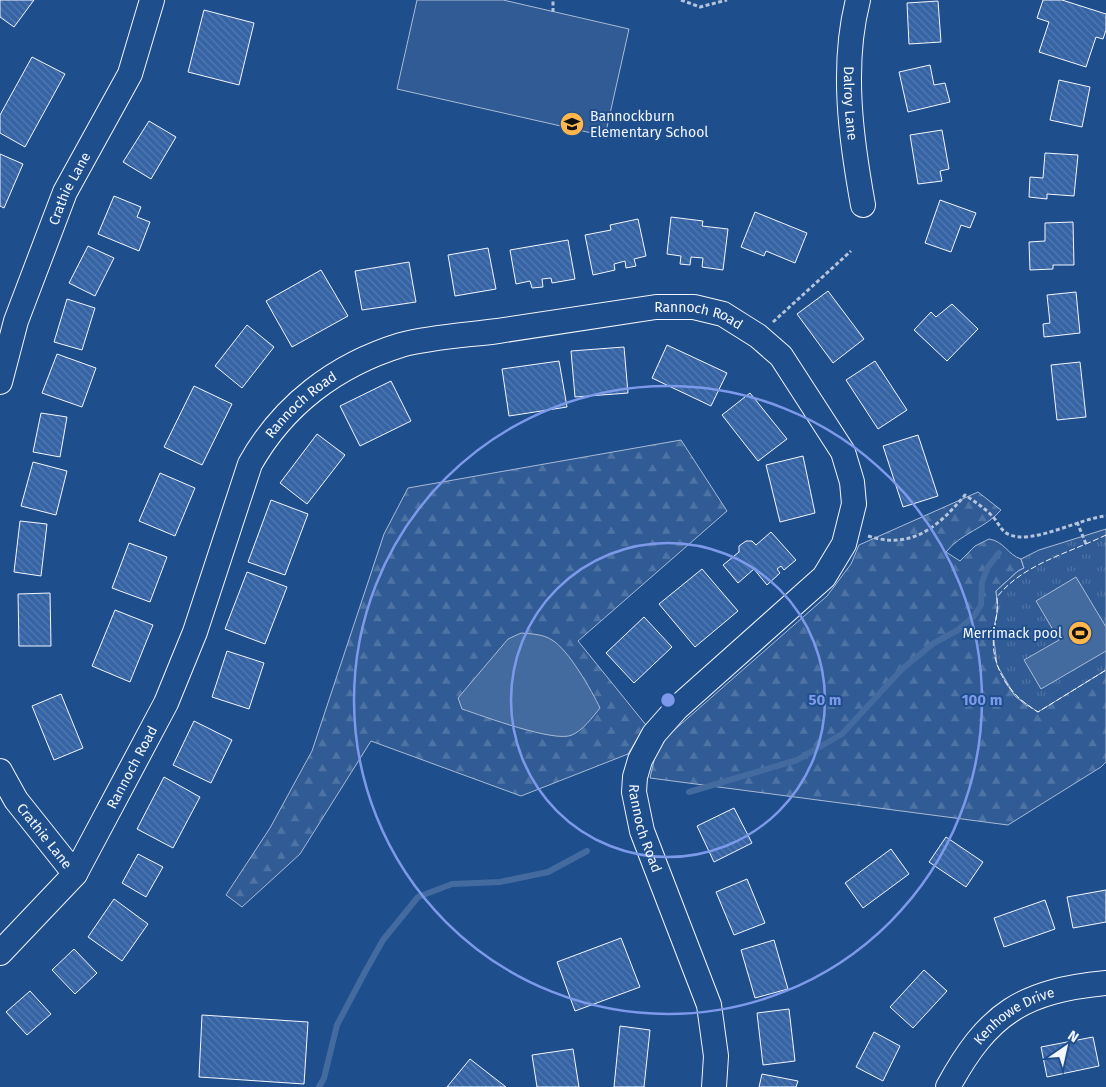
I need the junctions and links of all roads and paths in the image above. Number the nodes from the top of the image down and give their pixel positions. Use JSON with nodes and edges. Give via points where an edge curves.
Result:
{"nodes":[{"id":1,"x":152,"y":0,"type":"edge"},
{"id":2,"x":553,"y":0,"type":"edge"},
{"id":3,"x":682,"y":0,"type":"edge"},
{"id":4,"x":727,"y":0,"type":"edge"},
{"id":5,"x":855,"y":1,"type":"edge"},
{"id":6,"x":553,"y":12,"type":"dead end"},
{"id":7,"x":862,"y":205,"type":"dead end"},
{"id":8,"x":851,"y":251,"type":"dead end"},
{"id":9,"x":767,"y":328,"type":"dead end"},
{"id":10,"x":0,"y":382,"type":"edge"},
{"id":11,"x":1106,"y":516,"type":"edge"},
{"id":12,"x":1077,"y":522,"type":"junction"},
{"id":13,"x":882,"y":540,"type":"dead end"},
{"id":14,"x":1086,"y":544,"type":"dead end"},
{"id":15,"x":0,"y":771,"type":"edge"},
{"id":16,"x":76,"y":874,"type":"junction"},
{"id":17,"x":0,"y":953,"type":"edge"},
{"id":18,"x":1106,"y":982,"type":"edge"},
{"id":19,"x":714,"y":1087,"type":"edge"},
{"id":20,"x":948,"y":1087,"type":"edge"}],
"edges":[{"from":1,"to":10,"type":"street","name":"Crathie Lane","via":[[130,74],[65,192],[16,320]]},
{"from":2,"to":6,"type":"path"},
{"from":3,"to":4,"type":"path","via":[[700,7]]},
{"from":5,"to":7,"type":"street","name":"Dalroy Lane","via":[[850,80],[855,162]]},
{"from":8,"to":9,"type":"path"},
{"from":11,"to":12,"type":"path"},
{"from":12,"to":13,"type":"path","via":[[1049,532],[1015,537],[1003,530],[982,506],[965,496],[939,523],[924,533],[900,541]]},
{"from":12,"to":14,"type":"path"},
{"from":15,"to":16,"type":"street","name":"Crathie Lane","via":[[16,800]]},
{"from":16,"to":17,"type":"street","name":"Rannoch Road"},
{"from":16,"to":19,"type":"street","name":"Rannoch Road","via":[[166,703],[195,632],[250,464],[264,439],[311,390],[344,369],[403,345],[656,307],[694,308],[723,314],[758,336],[781,356],[843,452],[852,482],[854,504],[844,544],[824,577],[677,708],[654,734],[635,777],[634,792],[642,831],[709,1005],[716,1056]]},
{"from":18,"to":20,"type":"street","name":"Kenhowe Drive","via":[[1069,986],[1045,993],[1007,1012],[977,1040]]}]}
